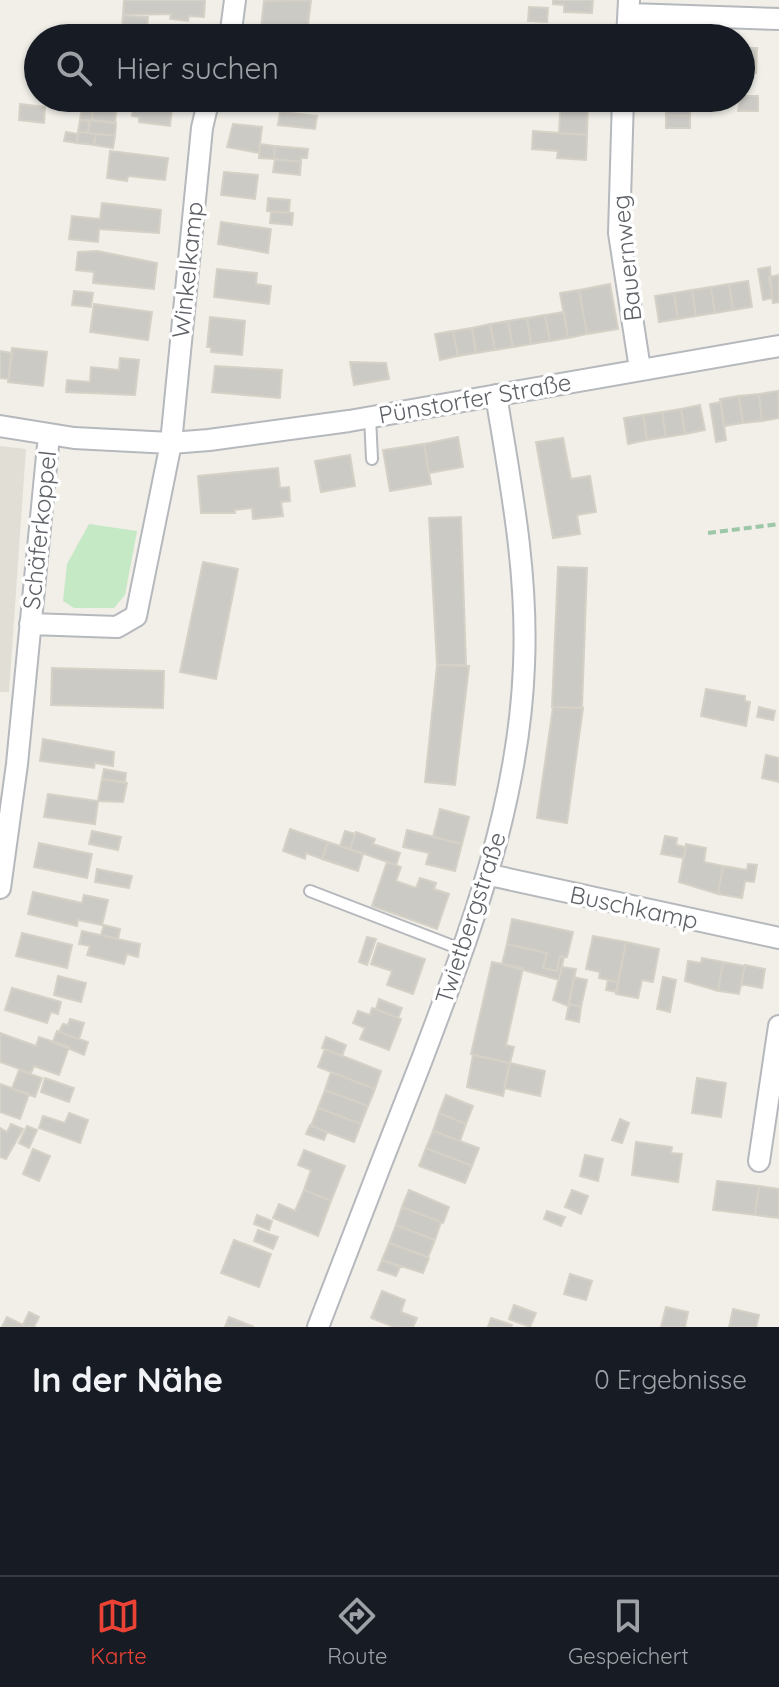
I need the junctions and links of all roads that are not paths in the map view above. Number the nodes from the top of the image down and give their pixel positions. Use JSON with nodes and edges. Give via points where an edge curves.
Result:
{"nodes":[{"id":1,"x":235,"y":0,"type":"edge"},
{"id":2,"x":629,"y":7,"type":"edge"},
{"id":3,"x":779,"y":19,"type":"edge"},
{"id":4,"x":232,"y":24,"type":"edge"},
{"id":5,"x":206,"y":112,"type":"edge"},
{"id":6,"x":623,"y":112,"type":"edge"},
{"id":7,"x":779,"y":346,"type":"edge"},
{"id":8,"x":640,"y":369,"type":"junction"},
{"id":9,"x":496,"y":395,"type":"junction"},
{"id":10,"x":370,"y":417,"type":"junction"},
{"id":11,"x":0,"y":426,"type":"edge"},
{"id":12,"x":49,"y":435,"type":"junction"},
{"id":13,"x":171,"y":443,"type":"junction"},
{"id":14,"x":372,"y":459,"type":"dead end"},
{"id":15,"x":30,"y":624,"type":"junction"},
{"id":16,"x":490,"y":875,"type":"junction"},
{"id":17,"x":0,"y":888,"type":"edge"},
{"id":18,"x":310,"y":891,"type":"dead end"},
{"id":19,"x":779,"y":938,"type":"edge"},
{"id":20,"x":463,"y":950,"type":"junction"},
{"id":21,"x":779,"y":1026,"type":"edge"},
{"id":22,"x":759,"y":1161,"type":"dead end"},
{"id":23,"x":318,"y":1327,"type":"edge"}],
"edges":[{"from":1,"to":4,"type":"street"},
{"from":2,"to":3,"type":"street"},
{"from":5,"to":13,"type":"street","name":"Winkelkamp"},
{"from":6,"to":8,"type":"street","name":"Bauernweg","via":[[619,233]]},
{"from":7,"to":8,"type":"street","name":"Pünstorfer Straße"},
{"from":8,"to":9,"type":"street","name":"Pünstorfer Straße"},
{"from":9,"to":10,"type":"street","name":"Pünstorfer Straße"},
{"from":9,"to":16,"type":"street","name":"Twietbergstraße","via":[[520,539],[525,642],[519,729]]},
{"from":10,"to":13,"type":"street","name":"Pünstorfer Straße"},
{"from":10,"to":14,"type":"lane"},
{"from":11,"to":12,"type":"street","name":"Pünstorfer Straße"},
{"from":12,"to":13,"type":"street","name":"Pünstorfer Straße"},
{"from":12,"to":15,"type":"street","name":"Schäferkoppel"},
{"from":13,"to":15,"type":"street","name":"Schäferkoppel","via":[[137,610],[128,623]]},
{"from":15,"to":17,"type":"street","name":"Schäferkoppel"},
{"from":16,"to":19,"type":"street","name":"Buschkamp"},
{"from":16,"to":20,"type":"street","name":"Twietbergstraße"},
{"from":18,"to":20,"type":"lane"},
{"from":20,"to":23,"type":"street","name":"Twietbergstraße"},
{"from":21,"to":22,"type":"street"}]}
